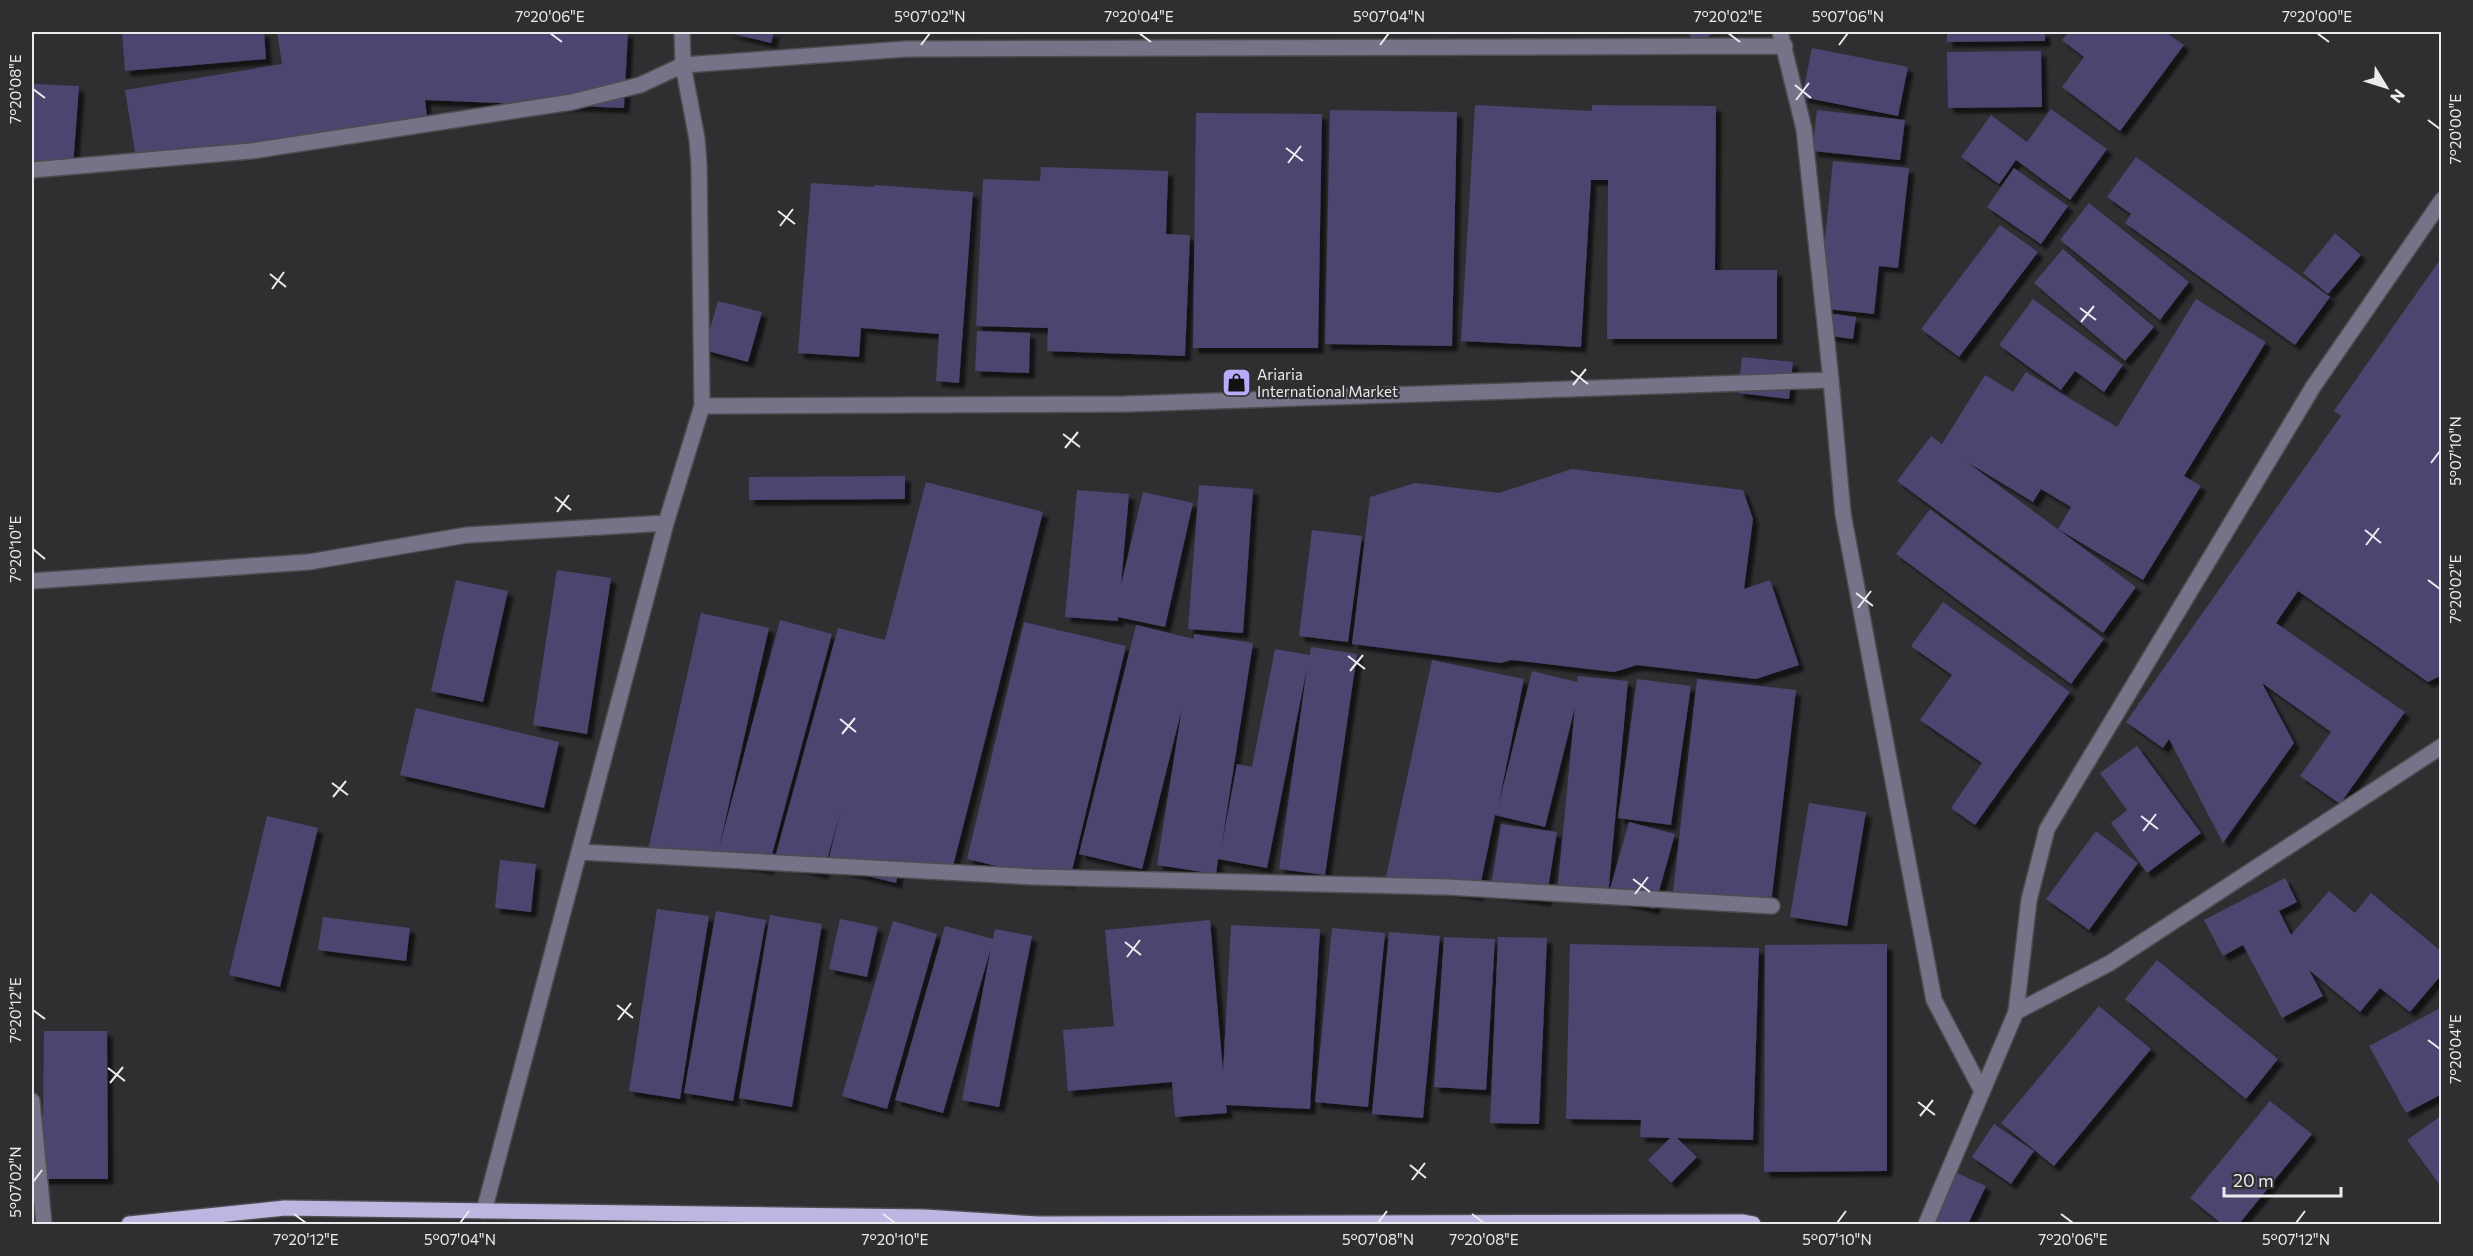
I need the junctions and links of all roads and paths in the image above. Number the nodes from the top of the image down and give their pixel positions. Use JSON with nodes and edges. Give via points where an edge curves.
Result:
{"nodes":[{"id":1,"x":682,"y":32,"type":"edge"},
{"id":2,"x":1782,"y":39,"type":"edge"},
{"id":3,"x":683,"y":65,"type":"junction"},
{"id":4,"x":32,"y":170,"type":"edge"},
{"id":5,"x":2442,"y":200,"type":"edge"},
{"id":6,"x":1831,"y":380,"type":"junction"},
{"id":7,"x":702,"y":406,"type":"junction"},
{"id":8,"x":666,"y":523,"type":"junction"},
{"id":9,"x":32,"y":581,"type":"edge"},
{"id":10,"x":2442,"y":746,"type":"edge"},
{"id":11,"x":580,"y":852,"type":"junction"},
{"id":12,"x":1773,"y":906,"type":"dead end"},
{"id":13,"x":2016,"y":1012,"type":"junction"},
{"id":14,"x":1982,"y":1091,"type":"junction"},
{"id":15,"x":32,"y":1101,"type":"edge"},
{"id":16,"x":484,"y":1211,"type":"junction"},
{"id":17,"x":925,"y":1221,"type":"edge"},
{"id":18,"x":44,"y":1224,"type":"edge"},
{"id":19,"x":129,"y":1224,"type":"edge"},
{"id":20,"x":1251,"y":1224,"type":"edge"},
{"id":21,"x":1754,"y":1224,"type":"edge"},
{"id":22,"x":1926,"y":1224,"type":"edge"}],
"edges":[{"from":1,"to":3,"type":"street"},
{"from":2,"to":3,"type":"street","via":[[906,49]]},
{"from":2,"to":6,"type":"street","via":[[1804,129]]},
{"from":3,"to":4,"type":"street","via":[[640,85],[573,102],[251,152]]},
{"from":3,"to":7,"type":"street","via":[[699,165]]},
{"from":5,"to":13,"type":"street","via":[[2313,387],[2047,829],[2030,900]]},
{"from":6,"to":7,"type":"street","via":[[1126,404]]},
{"from":6,"to":14,"type":"street","via":[[1843,514],[1934,1000]]},
{"from":7,"to":8,"type":"street"},
{"from":8,"to":9,"type":"street","via":[[467,535],[309,562]]},
{"from":8,"to":11,"type":"street"},
{"from":10,"to":13,"type":"street","via":[[2110,963]]},
{"from":11,"to":12,"type":"street","via":[[1035,877],[1447,887]]},
{"from":11,"to":16,"type":"street"},
{"from":13,"to":14,"type":"street"},
{"from":14,"to":22,"type":"street"},
{"from":15,"to":18,"type":"street"},
{"from":16,"to":17,"type":"main road"},
{"from":16,"to":19,"type":"main road","via":[[285,1208]]},
{"from":17,"to":20,"type":"main road"},
{"from":20,"to":21,"type":"main road"}]}
